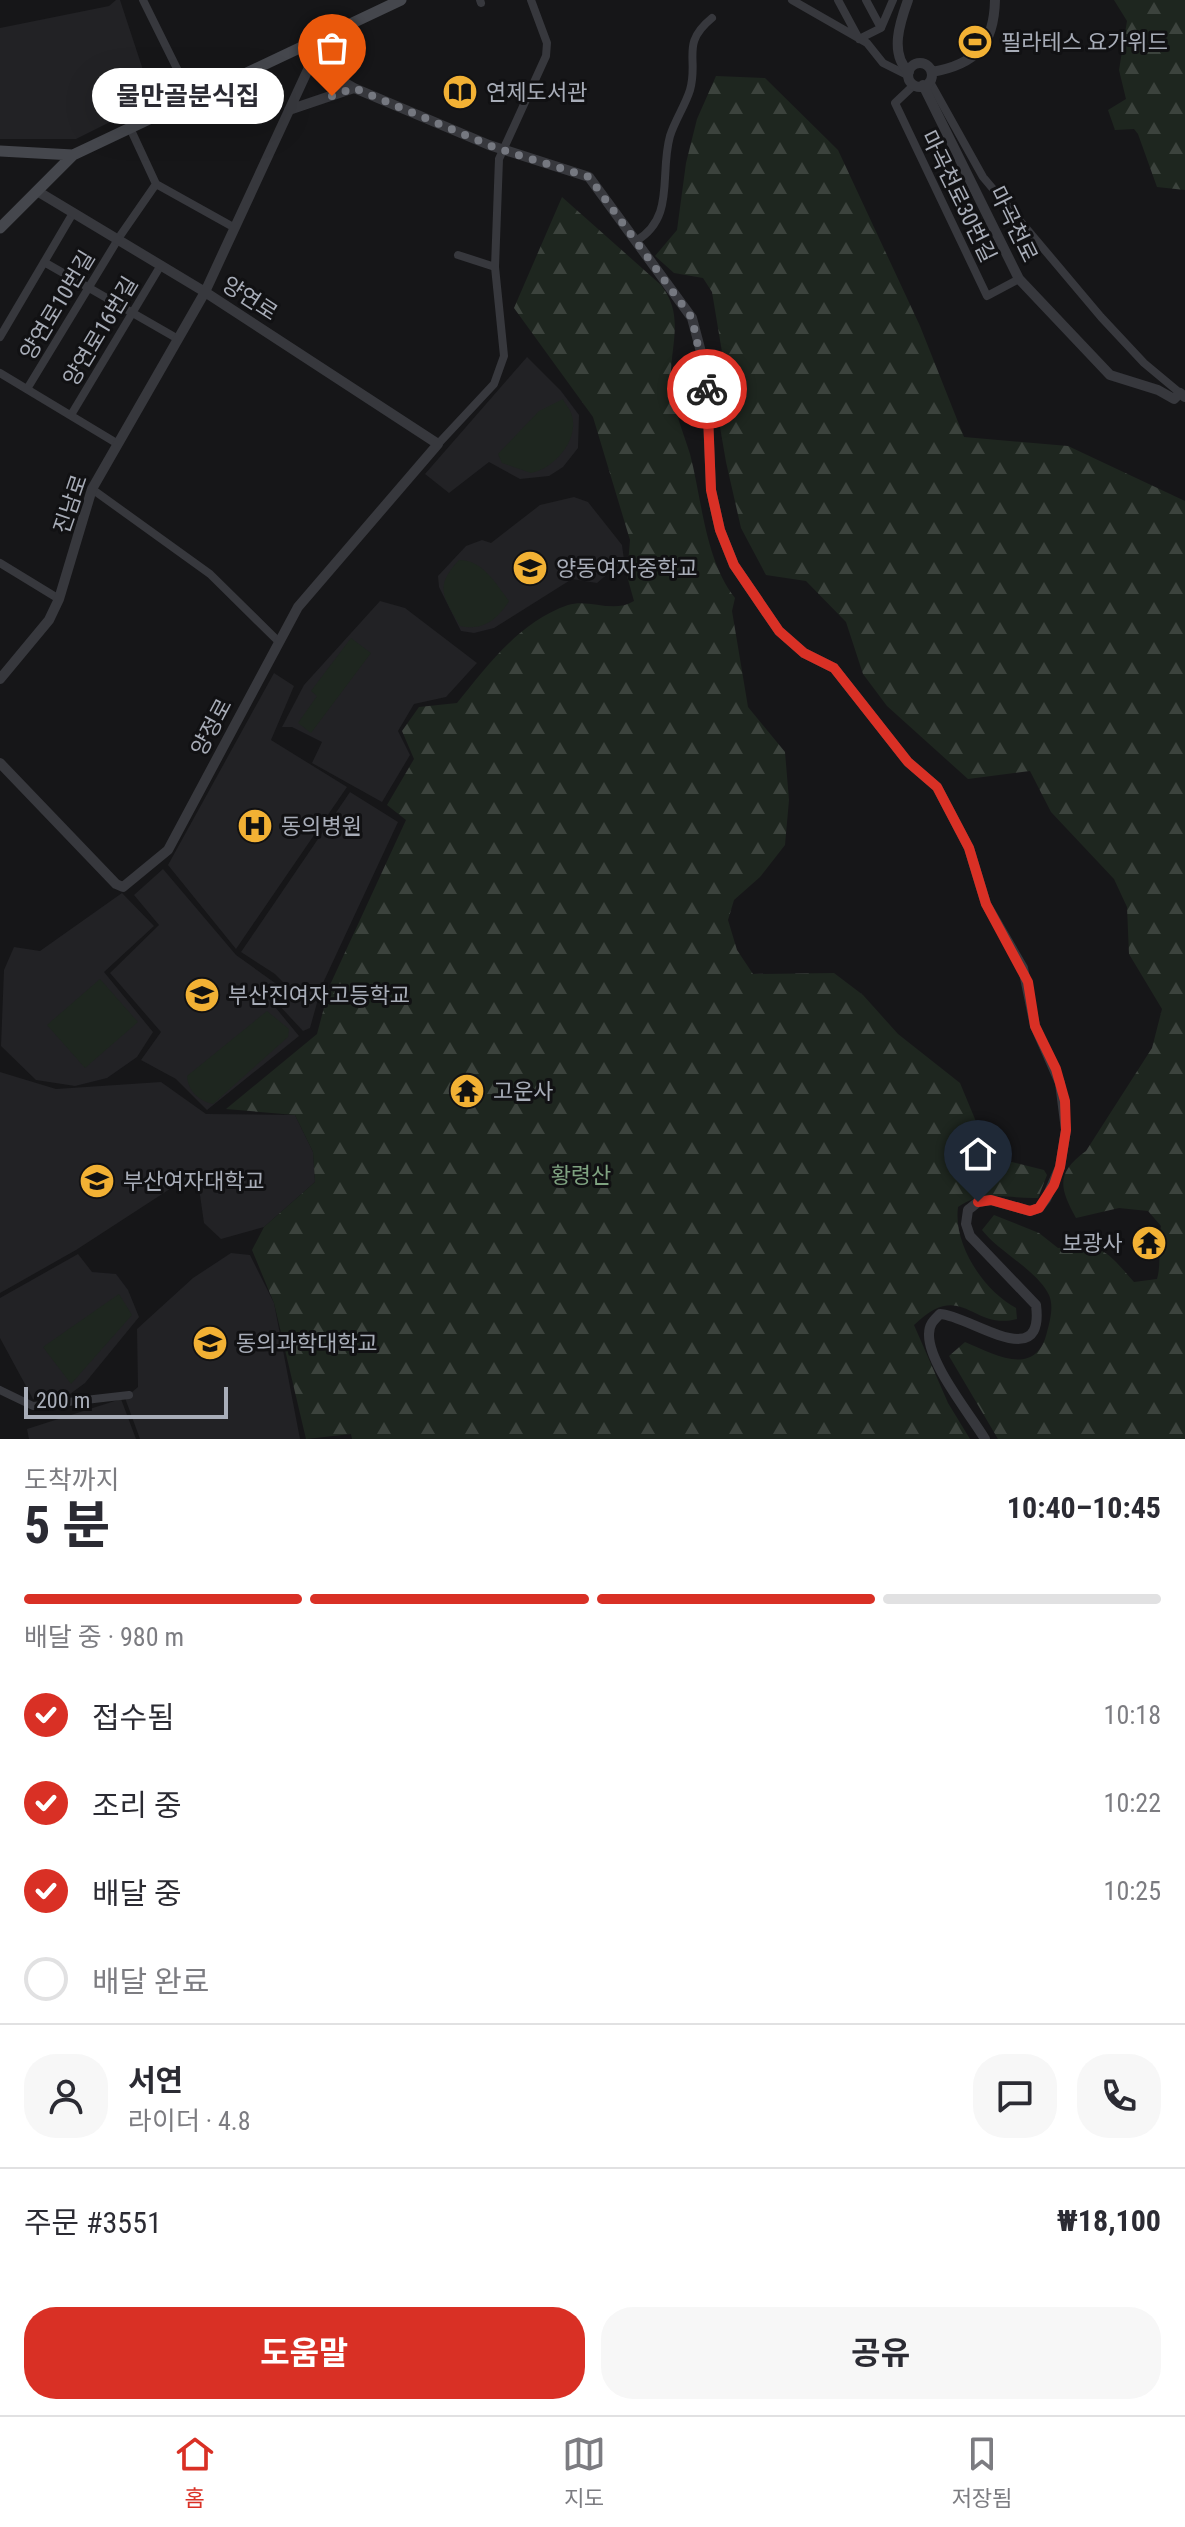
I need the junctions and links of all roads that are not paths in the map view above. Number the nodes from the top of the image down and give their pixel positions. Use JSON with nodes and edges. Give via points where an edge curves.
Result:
{"nodes":[{"id":1,"x":143,"y":0,"type":"edge"},
{"id":2,"x":401,"y":0,"type":"edge"},
{"id":3,"x":531,"y":0,"type":"edge"},
{"id":4,"x":792,"y":0,"type":"edge"},
{"id":5,"x":811,"y":0,"type":"edge"},
{"id":6,"x":838,"y":0,"type":"edge"},
{"id":7,"x":866,"y":0,"type":"edge"},
{"id":8,"x":995,"y":0,"type":"edge"},
{"id":9,"x":901,"y":1,"type":"edge"},
{"id":10,"x":817,"y":12,"type":"junction"},
{"id":11,"x":712,"y":18,"type":"dead end"},
{"id":12,"x":881,"y":28,"type":"junction"},
{"id":13,"x":323,"y":37,"type":"junction"},
{"id":14,"x":859,"y":39,"type":"junction"},
{"id":15,"x":311,"y":63,"type":"junction"},
{"id":16,"x":919,"y":77,"type":"junction"},
{"id":17,"x":354,"y":88,"type":"junction"},
{"id":18,"x":192,"y":99,"type":"junction"},
{"id":19,"x":289,"y":110,"type":"junction"},
{"id":20,"x":130,"y":128,"type":"junction"},
{"id":21,"x":0,"y":151,"type":"edge"},
{"id":22,"x":503,"y":151,"type":"junction"},
{"id":23,"x":73,"y":155,"type":"junction"},
{"id":24,"x":156,"y":184,"type":"junction"},
{"id":25,"x":37,"y":191,"type":"junction"},
{"id":26,"x":73,"y":213,"type":"junction"},
{"id":27,"x":0,"y":228,"type":"edge"},
{"id":28,"x":235,"y":228,"type":"junction"},
{"id":29,"x":119,"y":240,"type":"junction"},
{"id":30,"x":636,"y":241,"type":"junction"},
{"id":31,"x":458,"y":255,"type":"dead end"},
{"id":32,"x":44,"y":262,"type":"junction"},
{"id":33,"x":161,"y":265,"type":"junction"},
{"id":34,"x":495,"y":267,"type":"junction"},
{"id":35,"x":1019,"y":279,"type":"junction"},
{"id":36,"x":89,"y":286,"type":"junction"},
{"id":37,"x":205,"y":292,"type":"junction"},
{"id":38,"x":132,"y":313,"type":"junction"},
{"id":39,"x":0,"y":337,"type":"edge"},
{"id":40,"x":178,"y":339,"type":"junction"},
{"id":41,"x":0,"y":373,"type":"edge"},
{"id":42,"x":27,"y":389,"type":"junction"},
{"id":43,"x":1182,"y":395,"type":"edge"},
{"id":44,"x":71,"y":415,"type":"junction"},
{"id":45,"x":118,"y":444,"type":"junction"},
{"id":46,"x":438,"y":444,"type":"junction"},
{"id":47,"x":92,"y":489,"type":"junction"},
{"id":48,"x":0,"y":563,"type":"edge"},
{"id":49,"x":59,"y":599,"type":"junction"},
{"id":50,"x":279,"y":642,"type":"junction"},
{"id":51,"x":0,"y":679,"type":"edge"},
{"id":52,"x":0,"y":763,"type":"edge"},
{"id":53,"x":0,"y":1390,"type":"edge"},
{"id":54,"x":129,"y":1395,"type":"dead end"},
{"id":55,"x":985,"y":1439,"type":"edge"}],
"edges":[{"from":1,"to":18,"type":"street"},
{"from":2,"to":13,"type":"main road"},
{"from":3,"to":22,"type":"street","via":[[547,43],[546,56]]},
{"from":4,"to":10,"type":"street"},
{"from":5,"to":10,"type":"street"},
{"from":6,"to":14,"type":"street"},
{"from":7,"to":12,"type":"street"},
{"from":8,"to":16,"type":"street","via":[[992,31],[978,53]]},
{"from":9,"to":12,"type":"street"},
{"from":9,"to":16,"type":"street","name":"마곡천로","via":[[899,57]]},
{"from":10,"to":14,"type":"street"},
{"from":11,"to":30,"type":"street","via":[[692,40],[690,90],[671,135],[661,215],[651,232]]},
{"from":12,"to":14,"type":"street"},
{"from":13,"to":15,"type":"street","name":"진남로"},
{"from":13,"to":18,"type":"main road"},
{"from":14,"to":16,"type":"street","via":[[883,63]]},
{"from":15,"to":17,"type":"street"},
{"from":15,"to":19,"type":"street","name":"진남로"},
{"from":16,"to":35,"type":"street","name":"마곡천로"},
{"from":16,"to":35,"type":"street","name":"마곡천로30번길","via":[[895,103],[987,296]]},
{"from":16,"to":43,"type":"street","via":[[983,177],[1101,317]]},
{"from":17,"to":19,"type":"street"},
{"from":17,"to":22,"type":"street"},
{"from":18,"to":20,"type":"main road"},
{"from":19,"to":28,"type":"street","name":"진남로"},
{"from":20,"to":23,"type":"main road"},
{"from":20,"to":24,"type":"street"},
{"from":21,"to":23,"type":"main road"},
{"from":22,"to":30,"type":"street","via":[[589,177]]},
{"from":22,"to":34,"type":"street"},
{"from":23,"to":25,"type":"main road"},
{"from":24,"to":28,"type":"street"},
{"from":24,"to":29,"type":"street","name":"양연로10번길"},
{"from":25,"to":26,"type":"street","name":"양연로"},
{"from":25,"to":27,"type":"main road"},
{"from":26,"to":29,"type":"street","name":"양연로"},
{"from":26,"to":32,"type":"street"},
{"from":28,"to":37,"type":"street","name":"진남로"},
{"from":29,"to":33,"type":"street","name":"양연로"},
{"from":29,"to":36,"type":"street","name":"양연로10번길"},
{"from":30,"to":55,"type":"street","via":[[692,318],[699,340],[706,371],[711,490],[734,565],[779,631],[804,653],[834,668],[908,762],[937,787],[969,848],[986,904],[1023,968],[1035,1026],[1060,1083],[1066,1130],[1060,1167],[1046,1199],[1030,1211],[991,1200],[978,1202],[968,1210],[966,1224],[970,1236],[1036,1305],[1034,1331],[1010,1340],[956,1315],[940,1314],[930,1324],[928,1337],[936,1361]]},
{"from":31,"to":34,"type":"street"},
{"from":32,"to":36,"type":"street"},
{"from":32,"to":39,"type":"street"},
{"from":33,"to":37,"type":"street","name":"양연로"},
{"from":33,"to":38,"type":"street","name":"양연로16번길"},
{"from":34,"to":46,"type":"street","via":[[504,356],[494,384]]},
{"from":35,"to":43,"type":"street","name":"마곡천로","via":[[1110,375],[1174,399]]},
{"from":36,"to":38,"type":"street"},
{"from":36,"to":42,"type":"street","name":"양연로10번길"},
{"from":37,"to":40,"type":"street","name":"진남로"},
{"from":37,"to":46,"type":"street","name":"양연로"},
{"from":38,"to":40,"type":"street"},
{"from":38,"to":44,"type":"street","name":"양연로16번길"},
{"from":40,"to":45,"type":"street","name":"진남로"},
{"from":41,"to":42,"type":"street"},
{"from":42,"to":44,"type":"street"},
{"from":44,"to":45,"type":"street"},
{"from":45,"to":47,"type":"street","name":"진남로"},
{"from":46,"to":50,"type":"street","name":"양정로","via":[[298,607]]},
{"from":47,"to":49,"type":"street","name":"진남로"},
{"from":47,"to":50,"type":"street","via":[[210,574]]},
{"from":48,"to":49,"type":"street"},
{"from":49,"to":51,"type":"street","name":"진남로","via":[[49,620]]},
{"from":50,"to":52,"type":"street","name":"양정로","via":[[168,850],[123,887]]},
{"from":53,"to":54,"type":"street","via":[[33,1406]]}]}
